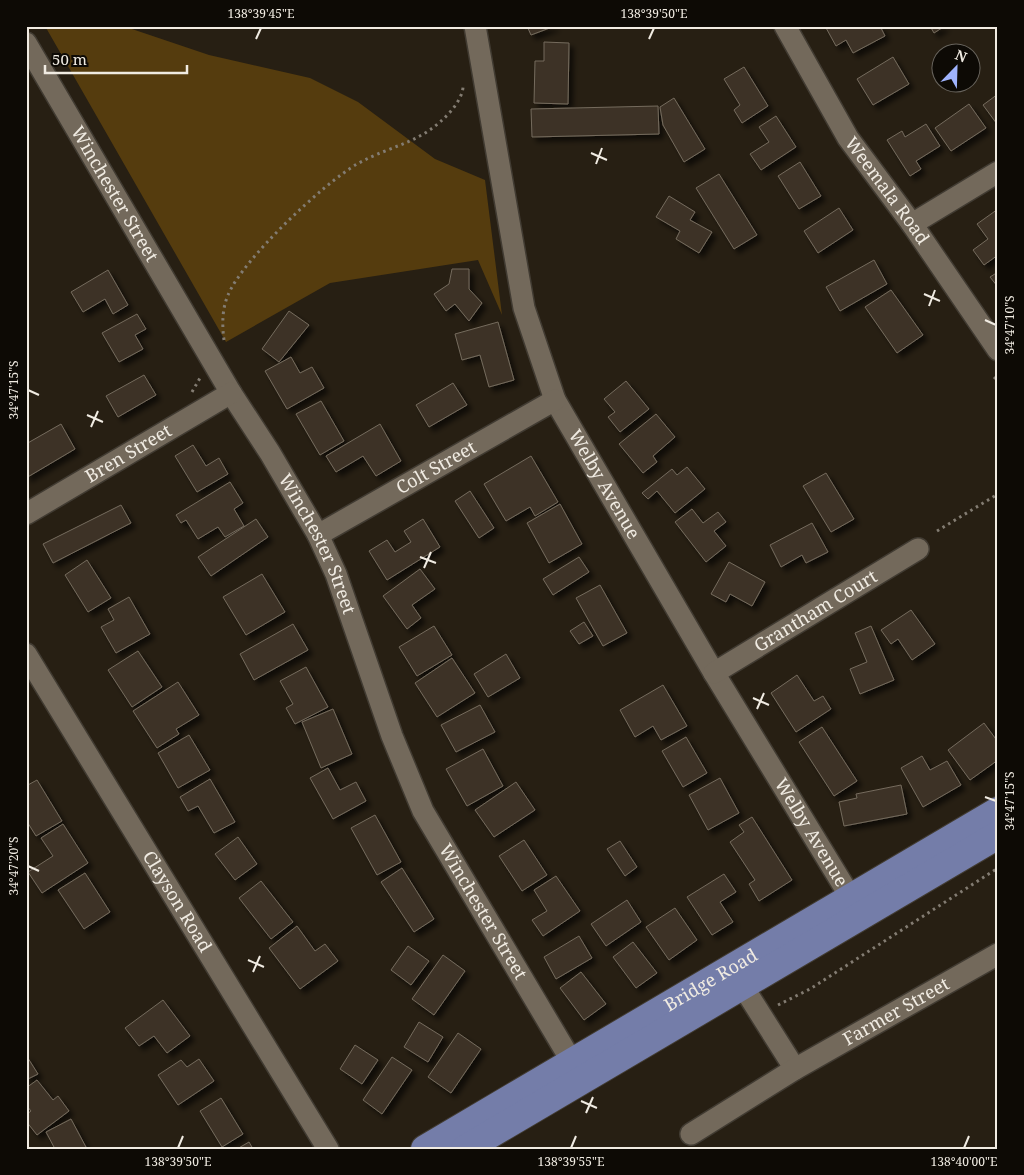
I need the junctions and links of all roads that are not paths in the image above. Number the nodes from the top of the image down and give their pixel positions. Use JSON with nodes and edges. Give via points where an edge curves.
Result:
{"nodes":[{"id":1,"x":475,"y":26,"type":"edge"},
{"id":2,"x":785,"y":26,"type":"edge"},
{"id":3,"x":26,"y":43,"type":"edge"},
{"id":4,"x":998,"y":172,"type":"edge"},
{"id":5,"x":912,"y":224,"type":"junction"},
{"id":6,"x":998,"y":350,"type":"edge"},
{"id":7,"x":231,"y":393,"type":"junction"},
{"id":8,"x":555,"y":400,"type":"junction"},
{"id":9,"x":26,"y":514,"type":"edge"},
{"id":10,"x":318,"y":535,"type":"junction"},
{"id":11,"x":918,"y":548,"type":"dead end"},
{"id":12,"x":26,"y":654,"type":"edge"},
{"id":13,"x":714,"y":673,"type":"junction"},
{"id":14,"x":998,"y":811,"type":"edge"},
{"id":15,"x":998,"y":836,"type":"edge"},
{"id":16,"x":856,"y":907,"type":"junction"},
{"id":17,"x":998,"y":954,"type":"edge"},
{"id":18,"x":742,"y":985,"type":"junction"},
{"id":19,"x":795,"y":1069,"type":"junction"},
{"id":20,"x":577,"y":1070,"type":"junction"},
{"id":21,"x":691,"y":1134,"type":"dead end"},
{"id":22,"x":328,"y":1149,"type":"edge"},
{"id":23,"x":425,"y":1149,"type":"edge"},
{"id":24,"x":465,"y":1149,"type":"edge"}],
"edges":[{"from":1,"to":8,"type":"street","name":"Welby Avenue","via":[[524,308]]},
{"from":2,"to":5,"type":"street","name":"Weemala Road","via":[[848,138]]},
{"from":3,"to":7,"type":"street","name":"Winchester Street"},
{"from":4,"to":5,"type":"street"},
{"from":5,"to":6,"type":"street","name":"Weemala Road"},
{"from":7,"to":9,"type":"street","name":"Bren Street"},
{"from":7,"to":10,"type":"street","name":"Winchester Street"},
{"from":8,"to":10,"type":"street","name":"Colt Street"},
{"from":8,"to":13,"type":"street","name":"Welby Avenue"},
{"from":10,"to":20,"type":"street","name":"Winchester Street","via":[[336,574],[392,736],[423,811]]},
{"from":11,"to":13,"type":"street","name":"Grantham Court"},
{"from":12,"to":22,"type":"street","name":"Clayson Road"},
{"from":13,"to":16,"type":"street","name":"Welby Avenue"},
{"from":14,"to":16,"type":"main road","name":"Bridge Road"},
{"from":15,"to":16,"type":"main road","name":"Bridge Road"},
{"from":16,"to":18,"type":"main road","name":"Bridge Road"},
{"from":16,"to":20,"type":"main road","name":"Bridge Road"},
{"from":17,"to":19,"type":"street","name":"Farmer Street"},
{"from":18,"to":19,"type":"street"},
{"from":18,"to":20,"type":"main road","name":"Bridge Road"},
{"from":19,"to":21,"type":"street","name":"Farmer Street"},
{"from":20,"to":23,"type":"main road","name":"Bridge Road"},
{"from":20,"to":24,"type":"main road","name":"Bridge Road"}]}
